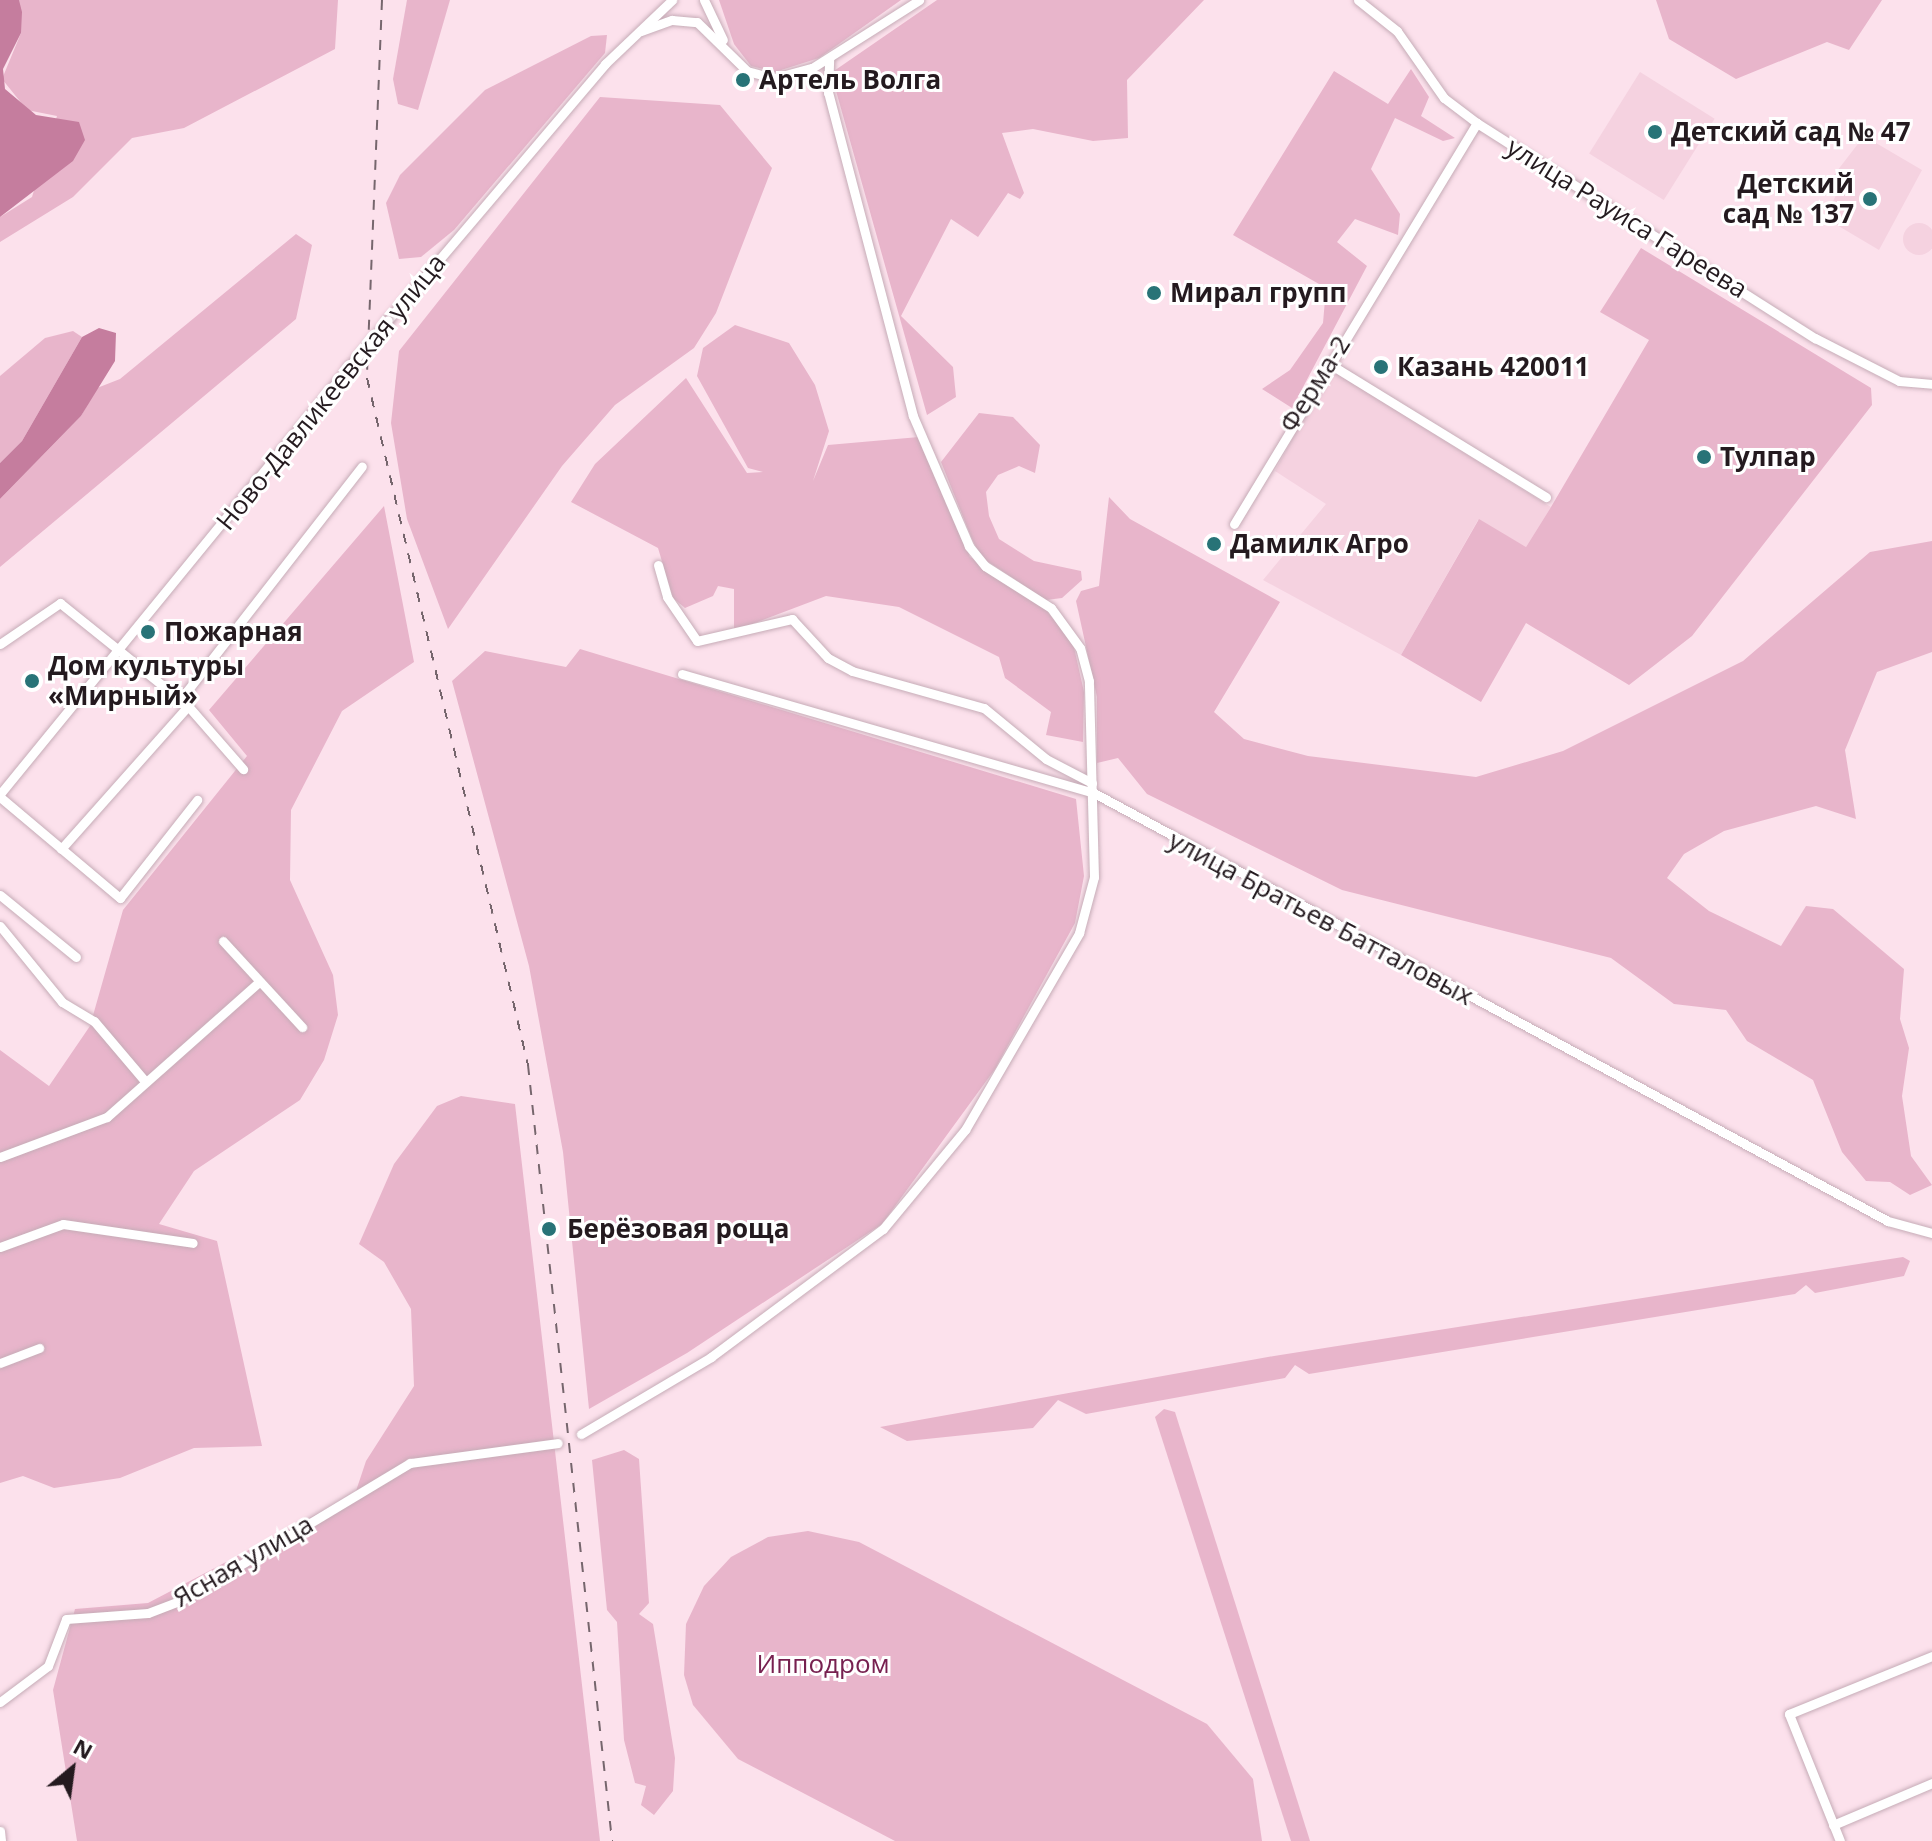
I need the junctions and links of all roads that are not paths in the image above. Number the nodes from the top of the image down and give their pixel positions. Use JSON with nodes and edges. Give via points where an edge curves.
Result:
{"nodes":[{"id":1,"x":672,"y":0,"type":"edge"},
{"id":2,"x":704,"y":0,"type":"edge"},
{"id":3,"x":919,"y":0,"type":"edge"},
{"id":4,"x":1358,"y":0,"type":"edge"},
{"id":5,"x":633,"y":35,"type":"junction"},
{"id":6,"x":725,"y":47,"type":"junction"},
{"id":7,"x":829,"y":58,"type":"junction"},
{"id":8,"x":800,"y":73,"type":"junction"},
{"id":9,"x":828,"y":93,"type":"junction"},
{"id":10,"x":1477,"y":123,"type":"junction"},
{"id":11,"x":1328,"y":363,"type":"junction"},
{"id":12,"x":1932,"y":384,"type":"edge"},
{"id":13,"x":362,"y":466,"type":"dead end"},
{"id":14,"x":1546,"y":497,"type":"dead end"},
{"id":15,"x":1234,"y":524,"type":"dead end"},
{"id":16,"x":658,"y":565,"type":"dead end"},
{"id":17,"x":0,"y":644,"type":"edge"},
{"id":18,"x":119,"y":649,"type":"junction"},
{"id":19,"x":682,"y":674,"type":"dead end"},
{"id":20,"x":184,"y":703,"type":"junction"},
{"id":21,"x":243,"y":769,"type":"dead end"},
{"id":22,"x":1093,"y":788,"type":"junction"},
{"id":23,"x":0,"y":796,"type":"edge"},
{"id":24,"x":197,"y":800,"type":"dead end"},
{"id":25,"x":61,"y":849,"type":"junction"},
{"id":26,"x":0,"y":895,"type":"edge"},
{"id":27,"x":0,"y":926,"type":"edge"},
{"id":28,"x":223,"y":941,"type":"dead end"},
{"id":29,"x":76,"y":957,"type":"dead end"},
{"id":30,"x":259,"y":982,"type":"junction"},
{"id":31,"x":302,"y":1027,"type":"dead end"},
{"id":32,"x":144,"y":1080,"type":"junction"},
{"id":33,"x":0,"y":1157,"type":"edge"},
{"id":34,"x":1932,"y":1233,"type":"edge"},
{"id":35,"x":193,"y":1243,"type":"dead end"},
{"id":36,"x":0,"y":1247,"type":"edge"},
{"id":37,"x":39,"y":1348,"type":"dead end"},
{"id":38,"x":0,"y":1363,"type":"edge"},
{"id":39,"x":581,"y":1434,"type":"dead end"},
{"id":40,"x":558,"y":1443,"type":"dead end"},
{"id":41,"x":1931,"y":1660,"type":"edge"},
{"id":42,"x":0,"y":1702,"type":"edge"},
{"id":43,"x":1932,"y":1783,"type":"edge"},
{"id":44,"x":1833,"y":1825,"type":"junction"},
{"id":45,"x":0,"y":1831,"type":"edge"},
{"id":46,"x":1,"y":1841,"type":"edge"},
{"id":47,"x":1840,"y":1841,"type":"edge"}],
"edges":[{"from":1,"to":5,"type":"street","name":"Ново-Давликеевская улица"},
{"from":2,"to":6,"type":"street"},
{"from":3,"to":7,"type":"street"},
{"from":4,"to":10,"type":"street","name":"улица Рауиса Гареева","via":[[1397,31],[1444,98]]},
{"from":5,"to":6,"type":"street","via":[[691,19]]},
{"from":5,"to":18,"type":"street","name":"Ново-Давликеевская улица","bridge":true,"via":[[388,320]]},
{"from":6,"to":8,"type":"street","via":[[755,75]]},
{"from":7,"to":8,"type":"street"},
{"from":7,"to":9,"type":"street"},
{"from":8,"to":9,"type":"street","via":[[820,78]]},
{"from":9,"to":22,"type":"street","via":[[913,416],[969,546],[985,566],[1051,608],[1080,648],[1089,681]]},
{"from":10,"to":11,"type":"street","name":"Ферма-2"},
{"from":10,"to":12,"type":"street","name":"улица Рауиса Гареева","via":[[1815,338],[1899,381]]},
{"from":11,"to":14,"type":"street"},
{"from":11,"to":15,"type":"street","name":"Ферма-2"},
{"from":13,"to":20,"type":"street"},
{"from":16,"to":22,"type":"street","via":[[667,597],[697,641],[792,619],[828,658],[852,671],[974,704]]},
{"from":17,"to":18,"type":"street","via":[[60,603]]},
{"from":18,"to":20,"type":"street"},
{"from":18,"to":23,"type":"street","name":"Ново-Давликеевская улица"},
{"from":19,"to":22,"type":"street","name":"улица Братьев Батталовых"},
{"from":20,"to":21,"type":"street"},
{"from":20,"to":25,"type":"street"},
{"from":22,"to":34,"type":"street","name":"улица Братьев Батталовых","via":[[1888,1221]]},
{"from":22,"to":39,"type":"street","via":[[1094,877],[1079,933],[965,1130],[866,1245],[711,1357]]},
{"from":23,"to":25,"type":"street"},
{"from":24,"to":25,"type":"street","via":[[120,898]]},
{"from":26,"to":29,"type":"street"},
{"from":27,"to":32,"type":"street","via":[[62,1002],[94,1021]]},
{"from":28,"to":30,"type":"street"},
{"from":30,"to":31,"type":"street"},
{"from":30,"to":32,"type":"street"},
{"from":32,"to":33,"type":"street","via":[[107,1117]]},
{"from":35,"to":36,"type":"street","via":[[63,1224]]},
{"from":37,"to":38,"type":"street"},
{"from":40,"to":42,"type":"street","name":"Ясная улица","via":[[424,1460],[383,1476],[293,1538],[182,1600],[148,1613],[66,1619],[48,1666]]},
{"from":41,"to":44,"type":"street","via":[[1789,1714]]},
{"from":43,"to":44,"type":"street"},
{"from":44,"to":47,"type":"street"},
{"from":45,"to":46,"type":"street"}]}
